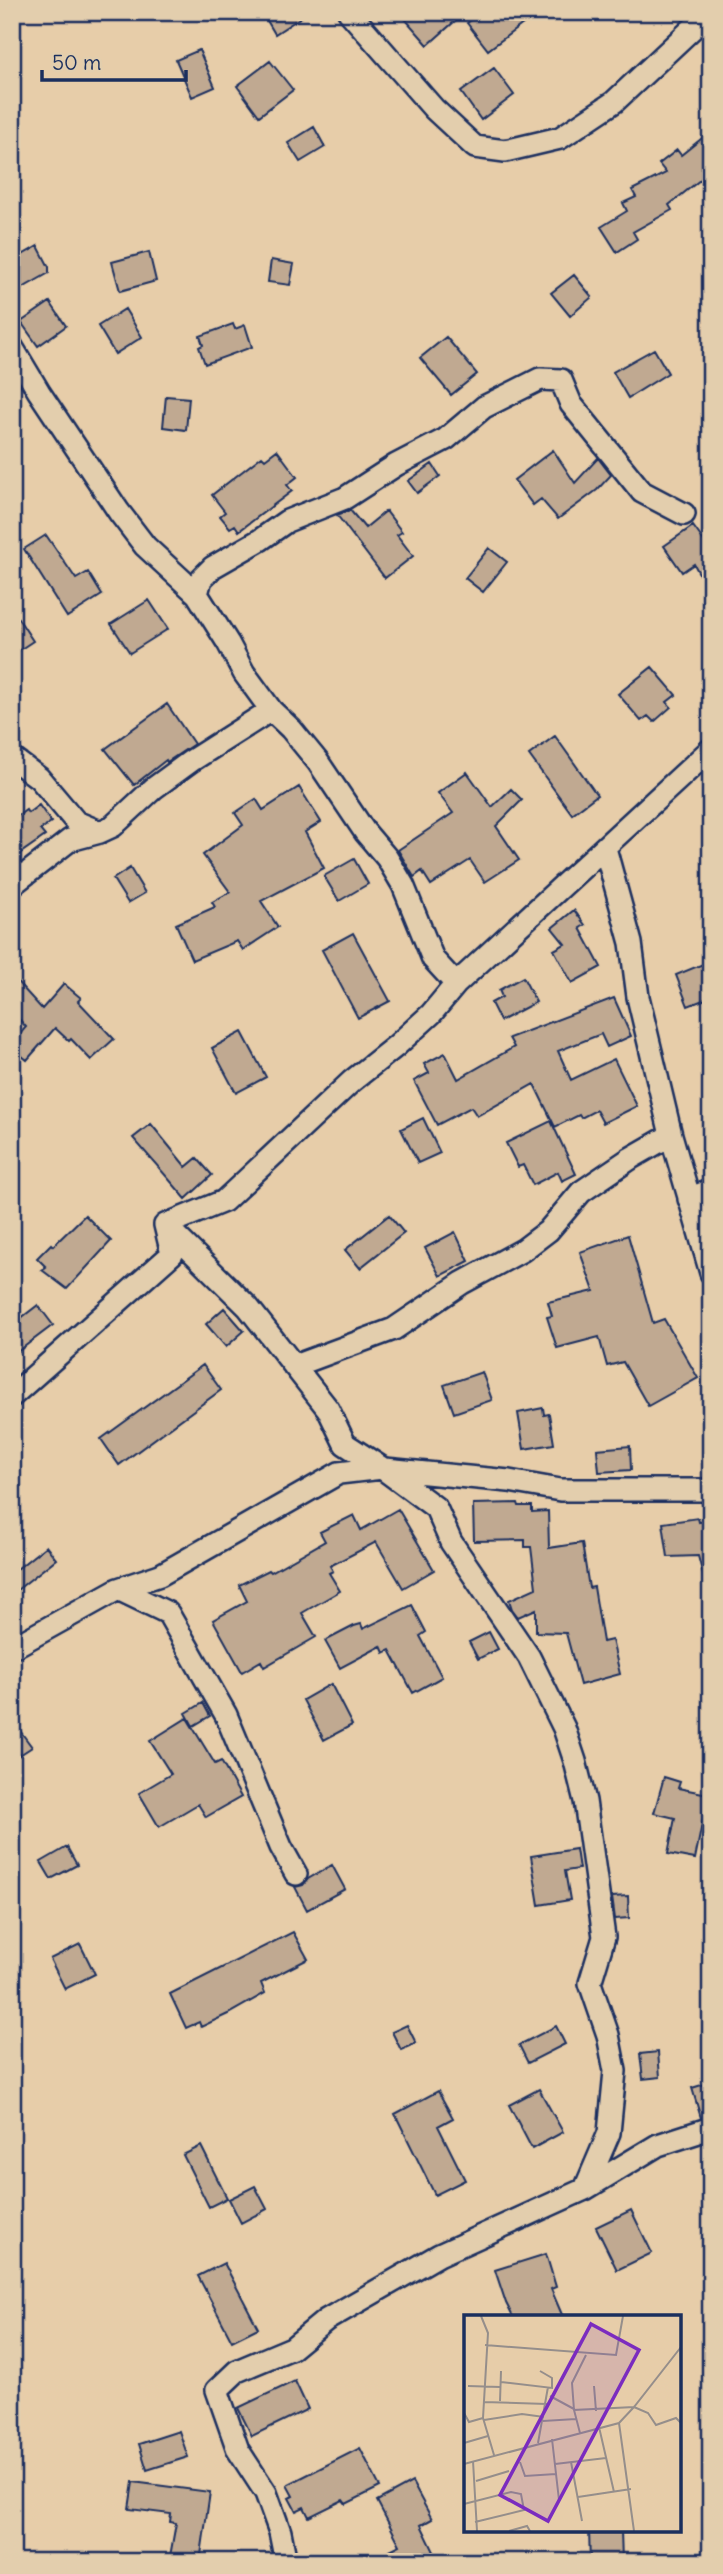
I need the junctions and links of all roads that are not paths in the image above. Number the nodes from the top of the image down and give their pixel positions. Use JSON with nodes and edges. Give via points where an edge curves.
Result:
{"nodes":[{"id":1,"x":349,"y":12,"type":"edge"},
{"id":2,"x":710,"y":12,"type":"edge"},
{"id":3,"x":12,"y":348,"type":"edge"},
{"id":4,"x":684,"y":513,"type":"dead end"},
{"id":5,"x":197,"y":594,"type":"junction"},
{"id":6,"x":271,"y":710,"type":"junction"},
{"id":7,"x":711,"y":749,"type":"edge"},
{"id":8,"x":12,"y":758,"type":"edge"},
{"id":9,"x":100,"y":832,"type":"junction"},
{"id":10,"x":605,"y":848,"type":"junction"},
{"id":11,"x":12,"y":885,"type":"edge"},
{"id":12,"x":456,"y":984,"type":"junction"},
{"id":13,"x":671,"y":1135,"type":"junction"},
{"id":14,"x":711,"y":1190,"type":"edge"},
{"id":15,"x":689,"y":1199,"type":"junction"},
{"id":16,"x":165,"y":1225,"type":"junction"},
{"id":17,"x":711,"y":1273,"type":"edge"},
{"id":18,"x":294,"y":1366,"type":"junction"},
{"id":19,"x":12,"y":1396,"type":"edge"},
{"id":20,"x":382,"y":1468,"type":"junction"},
{"id":21,"x":711,"y":1490,"type":"edge"},
{"id":22,"x":118,"y":1589,"type":"junction"},
{"id":23,"x":12,"y":1648,"type":"edge"},
{"id":24,"x":296,"y":1874,"type":"dead end"},
{"id":25,"x":711,"y":2128,"type":"edge"},
{"id":26,"x":585,"y":2189,"type":"junction"},
{"id":27,"x":286,"y":2562,"type":"edge"}],
"edges":[{"from":1,"to":2,"type":"street","via":[[434,109],[475,148],[505,151],[561,138],[614,102]]},
{"from":3,"to":5,"type":"street","via":[[119,512],[145,546]]},
{"from":4,"to":5,"type":"street","via":[[642,492],[571,404],[561,380],[540,379],[484,407],[446,439],[345,498],[287,521],[213,567],[201,579]]},
{"from":5,"to":6,"type":"street"},
{"from":6,"to":9,"type":"street","via":[[191,761]]},
{"from":6,"to":12,"type":"street","via":[[318,762],[387,859],[403,885],[433,959]]},
{"from":7,"to":10,"type":"street"},
{"from":8,"to":9,"type":"street","via":[[39,778],[76,822]]},
{"from":9,"to":11,"type":"street","via":[[70,839]]},
{"from":10,"to":12,"type":"street"},
{"from":10,"to":13,"type":"street","via":[[631,943],[638,997]]},
{"from":12,"to":16,"type":"street","via":[[405,1038],[352,1081],[224,1201]]},
{"from":13,"to":15,"type":"street"},
{"from":13,"to":18,"type":"street","via":[[581,1192],[548,1231],[523,1250],[462,1283],[394,1329]]},
{"from":14,"to":15,"type":"street"},
{"from":15,"to":17,"type":"street"},
{"from":16,"to":18,"type":"street","via":[[248,1307]]},
{"from":16,"to":19,"type":"street","via":[[172,1254]]},
{"from":18,"to":20,"type":"street","via":[[328,1409],[345,1444]]},
{"from":20,"to":21,"type":"street","via":[[560,1490]]},
{"from":20,"to":22,"type":"street","via":[[339,1473],[160,1575]]},
{"from":20,"to":26,"type":"street","via":[[436,1507],[451,1542],[529,1657],[575,1761],[604,1937],[590,1983],[615,2071],[608,2133]]},
{"from":22,"to":23,"type":"street"},
{"from":22,"to":24,"type":"street","via":[[168,1613],[226,1715]]},
{"from":25,"to":26,"type":"street","via":[[658,2145]]},
{"from":26,"to":27,"type":"street","via":[[428,2261],[326,2320],[292,2348],[237,2371],[217,2390],[238,2450],[266,2493]]}]}
